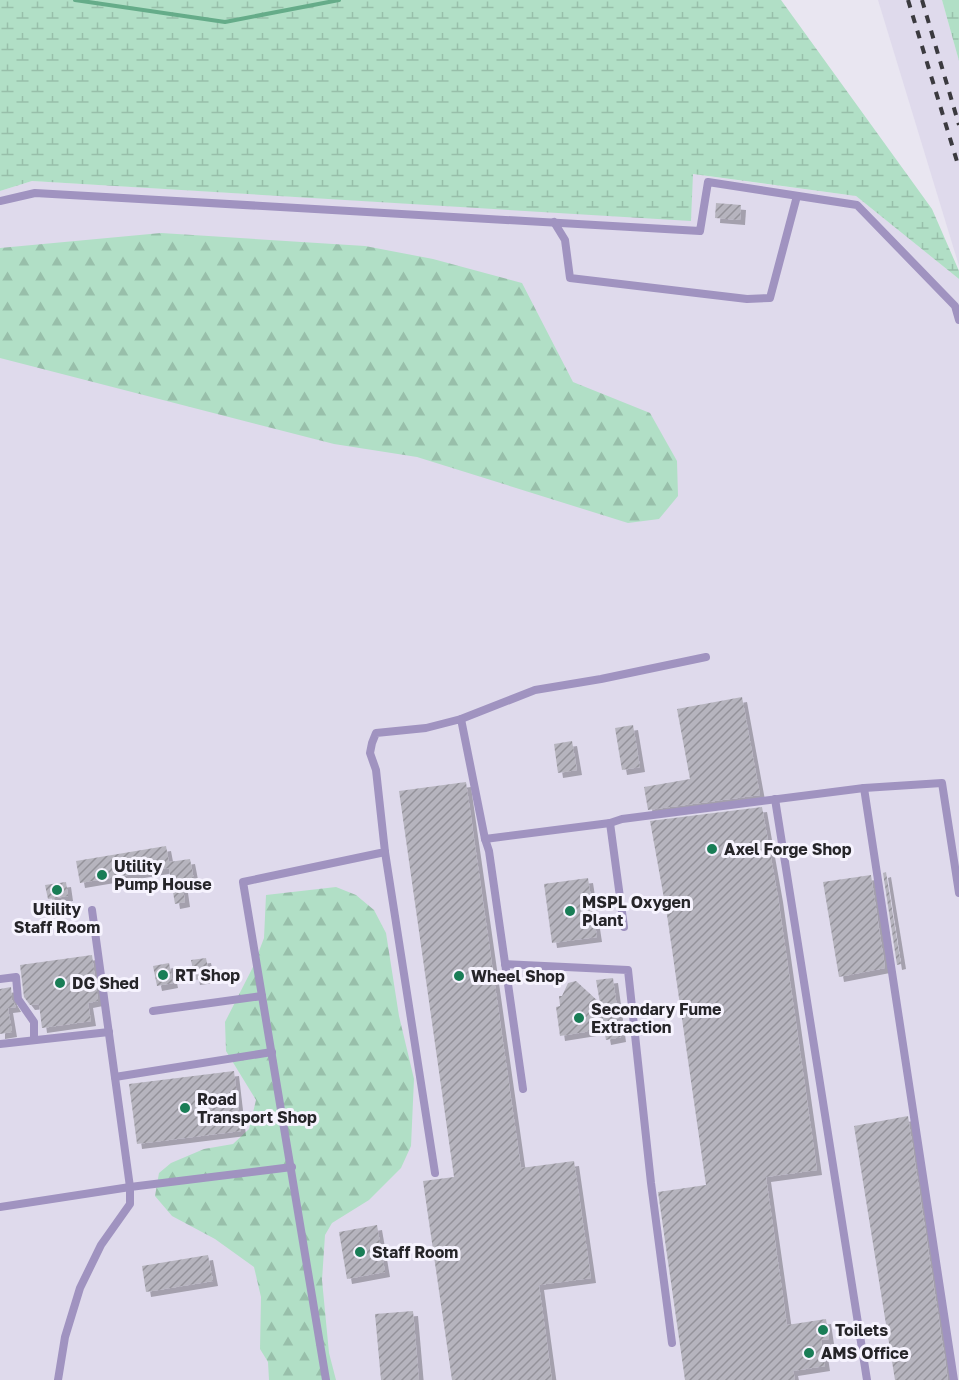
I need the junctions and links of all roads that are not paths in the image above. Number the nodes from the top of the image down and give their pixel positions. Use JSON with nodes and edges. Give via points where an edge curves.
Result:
{"nodes":[{"id":1,"x":797,"y":196,"type":"junction"},
{"id":2,"x":0,"y":201,"type":"edge"},
{"id":3,"x":554,"y":222,"type":"junction"},
{"id":4,"x":959,"y":320,"type":"edge"},
{"id":5,"x":706,"y":657,"type":"dead end"},
{"id":6,"x":461,"y":719,"type":"junction"},
{"id":7,"x":864,"y":788,"type":"junction"},
{"id":8,"x":775,"y":799,"type":"junction"},
{"id":9,"x":610,"y":823,"type":"junction"},
{"id":10,"x":485,"y":839,"type":"junction"},
{"id":11,"x":384,"y":852,"type":"junction"},
{"id":12,"x":959,"y":893,"type":"edge"},
{"id":13,"x":92,"y":910,"type":"dead end"},
{"id":14,"x":624,"y":927,"type":"dead end"},
{"id":15,"x":505,"y":964,"type":"junction"},
{"id":16,"x":0,"y":979,"type":"edge"},
{"id":17,"x":262,"y":996,"type":"junction"},
{"id":18,"x":153,"y":1011,"type":"dead end"},
{"id":19,"x":109,"y":1032,"type":"junction"},
{"id":20,"x":34,"y":1040,"type":"junction"},
{"id":21,"x":0,"y":1044,"type":"edge"},
{"id":22,"x":272,"y":1052,"type":"junction"},
{"id":23,"x":115,"y":1077,"type":"junction"},
{"id":24,"x":523,"y":1089,"type":"dead end"},
{"id":25,"x":292,"y":1167,"type":"junction"},
{"id":26,"x":435,"y":1173,"type":"dead end"},
{"id":27,"x":130,"y":1187,"type":"junction"},
{"id":28,"x":0,"y":1207,"type":"edge"},
{"id":29,"x":672,"y":1343,"type":"dead end"},
{"id":30,"x":58,"y":1380,"type":"edge"},
{"id":31,"x":326,"y":1380,"type":"edge"},
{"id":32,"x":867,"y":1380,"type":"edge"},
{"id":33,"x":954,"y":1380,"type":"edge"}],
"edges":[{"from":1,"to":3,"type":"lane","via":[[708,182],[700,231]]},
{"from":1,"to":3,"type":"lane","via":[[770,298],[747,299],[570,279],[566,240]]},
{"from":1,"to":4,"type":"lane","via":[[857,205],[955,306]]},
{"from":2,"to":3,"type":"lane","via":[[35,193]]},
{"from":5,"to":6,"type":"lane","via":[[535,690]]},
{"from":6,"to":10,"type":"lane"},
{"from":6,"to":11,"type":"lane","via":[[376,734],[370,753],[376,770]]},
{"from":7,"to":8,"type":"lane"},
{"from":7,"to":12,"type":"lane","via":[[942,783]]},
{"from":7,"to":33,"type":"lane"},
{"from":8,"to":9,"type":"lane"},
{"from":8,"to":32,"type":"lane"},
{"from":9,"to":10,"type":"lane"},
{"from":9,"to":14,"type":"lane"},
{"from":10,"to":15,"type":"lane"},
{"from":11,"to":17,"type":"lane","via":[[243,882]]},
{"from":11,"to":26,"type":"lane"},
{"from":13,"to":19,"type":"lane"},
{"from":15,"to":24,"type":"lane"},
{"from":15,"to":29,"type":"lane","via":[[628,970]]},
{"from":16,"to":20,"type":"lane","via":[[16,977],[18,999],[34,1022]]},
{"from":17,"to":18,"type":"lane"},
{"from":17,"to":22,"type":"lane"},
{"from":19,"to":20,"type":"lane"},
{"from":19,"to":23,"type":"lane"},
{"from":20,"to":21,"type":"lane"},
{"from":22,"to":23,"type":"lane"},
{"from":22,"to":25,"type":"lane"},
{"from":23,"to":27,"type":"lane"},
{"from":25,"to":27,"type":"lane"},
{"from":25,"to":31,"type":"lane"},
{"from":27,"to":28,"type":"lane"},
{"from":27,"to":30,"type":"lane","via":[[130,1204],[113,1224],[80,1288],[65,1337]]}]}
